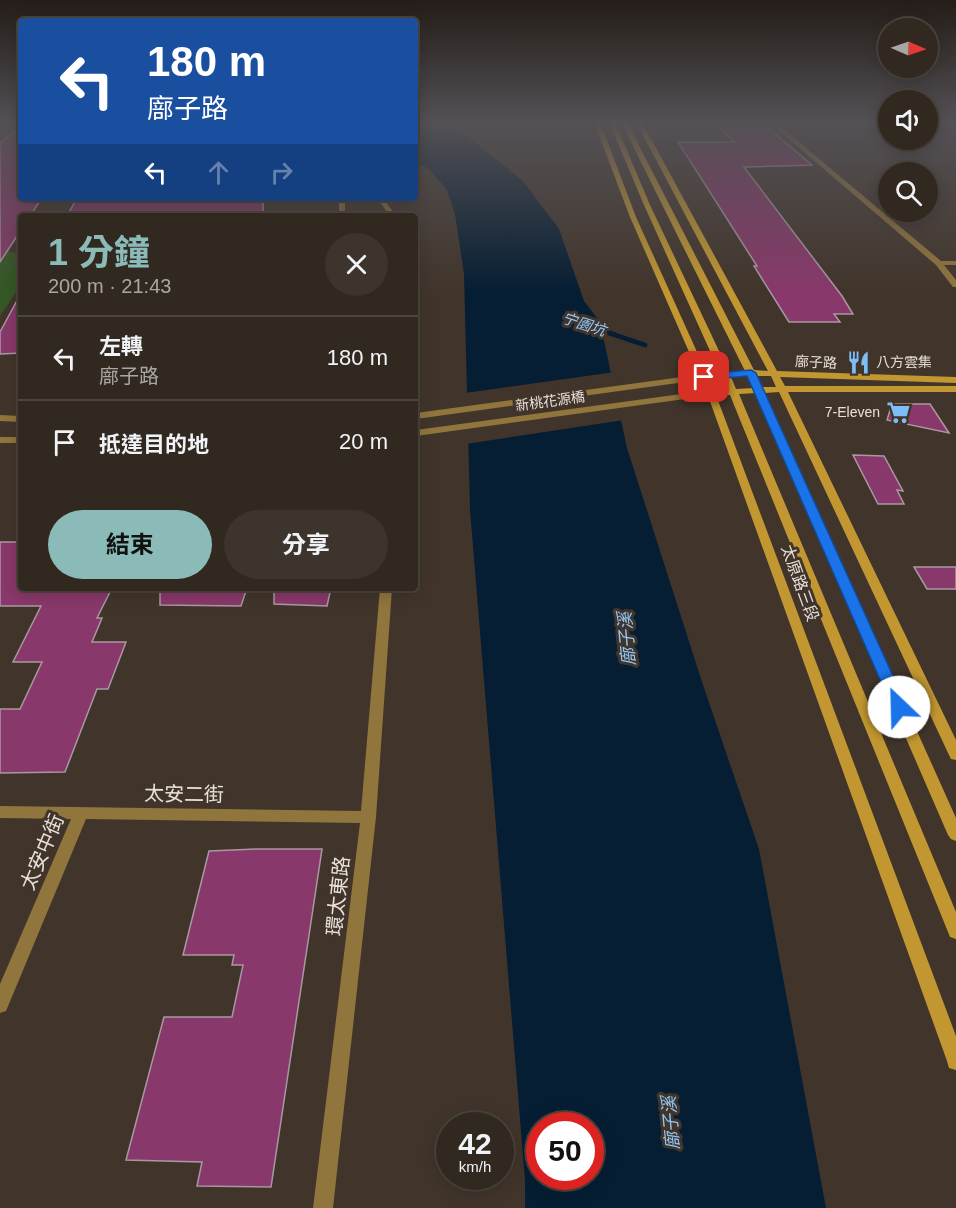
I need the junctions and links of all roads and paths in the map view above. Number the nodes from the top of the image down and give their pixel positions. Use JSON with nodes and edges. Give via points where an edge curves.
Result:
{"nodes":[{"id":1,"x":618,"y":178,"type":"edge"},
{"id":2,"x":635,"y":178,"type":"edge"},
{"id":3,"x":653,"y":178,"type":"edge"},
{"id":4,"x":669,"y":178,"type":"edge"},
{"id":5,"x":842,"y":178,"type":"edge"},
{"id":6,"x":939,"y":263,"type":"junction"},
{"id":7,"x":956,"y":263,"type":"edge"},
{"id":8,"x":956,"y":285,"type":"edge"},
{"id":9,"x":751,"y":373,"type":"junction"},
{"id":10,"x":772,"y":373,"type":"junction"},
{"id":11,"x":725,"y":375,"type":"junction"},
{"id":12,"x":704,"y":377,"type":"junction"},
{"id":13,"x":956,"y":380,"type":"edge"},
{"id":14,"x":676,"y":381,"type":"joint"},
{"id":15,"x":759,"y":389,"type":"junction"},
{"id":16,"x":782,"y":389,"type":"junction"},
{"id":17,"x":956,"y":390,"type":"edge"},
{"id":18,"x":734,"y":391,"type":"junction"},
{"id":19,"x":711,"y":393,"type":"junction"},
{"id":20,"x":686,"y":396,"type":"joint"},
{"id":21,"x":418,"y":416,"type":"edge"},
{"id":22,"x":0,"y":418,"type":"edge"},
{"id":23,"x":18,"y":419,"type":"edge"},
{"id":24,"x":418,"y":433,"type":"edge"},
{"id":25,"x":0,"y":440,"type":"edge"},
{"id":26,"x":18,"y":440,"type":"edge"},
{"id":27,"x":386,"y":591,"type":"edge"},
{"id":28,"x":956,"y":755,"type":"edge"},
{"id":29,"x":0,"y":812,"type":"edge"},
{"id":30,"x":81,"y":814,"type":"junction"},
{"id":31,"x":368,"y":817,"type":"junction"},
{"id":32,"x":956,"y":835,"type":"edge"},
{"id":33,"x":956,"y":932,"type":"edge"},
{"id":34,"x":0,"y":1005,"type":"edge"},
{"id":35,"x":956,"y":1061,"type":"edge"},
{"id":36,"x":323,"y":1208,"type":"edge"}],
"edges":[{"from":1,"to":12,"type":"main road","name":"太原路三段"},
{"from":2,"to":11,"type":"main road","name":"太原路三段"},
{"from":3,"to":9,"type":"main road"},
{"from":4,"to":10,"type":"main road"},
{"from":5,"to":6,"type":"street"},
{"from":6,"to":7,"type":"street"},
{"from":6,"to":8,"type":"street"},
{"from":9,"to":10,"type":"main road","name":"廍子路"},
{"from":9,"to":11,"type":"main road","name":"廍子路"},
{"from":9,"to":15,"type":"main road"},
{"from":10,"to":13,"type":"main road","name":"廍子路"},
{"from":10,"to":16,"type":"main road"},
{"from":11,"to":12,"type":"main road","name":"廍子路"},
{"from":11,"to":18,"type":"main road","name":"太原路三段"},
{"from":12,"to":14,"type":"street","name":"廍子路"},
{"from":12,"to":19,"type":"main road","name":"太原路三段"},
{"from":14,"to":21,"type":"street","name":"新桃花源橋"},
{"from":15,"to":16,"type":"main road","name":"廍子路"},
{"from":15,"to":18,"type":"main road","name":"廍子路"},
{"from":15,"to":32,"type":"main road"},
{"from":16,"to":17,"type":"main road","name":"廍子路"},
{"from":16,"to":28,"type":"main road"},
{"from":18,"to":19,"type":"main road","name":"廍子路"},
{"from":18,"to":33,"type":"main road","name":"太原路三段"},
{"from":19,"to":20,"type":"street","name":"廍子路"},
{"from":19,"to":35,"type":"main road","name":"太原路三段"},
{"from":20,"to":24,"type":"street","name":"新桃花源橋"},
{"from":22,"to":23,"type":"street"},
{"from":25,"to":26,"type":"street"},
{"from":27,"to":31,"type":"street","name":"環太東路"},
{"from":29,"to":30,"type":"street","name":"太安二街"},
{"from":30,"to":31,"type":"street","name":"太安二街"},
{"from":30,"to":34,"type":"street","name":"太安中街"},
{"from":31,"to":36,"type":"street","name":"環太東路"}]}
